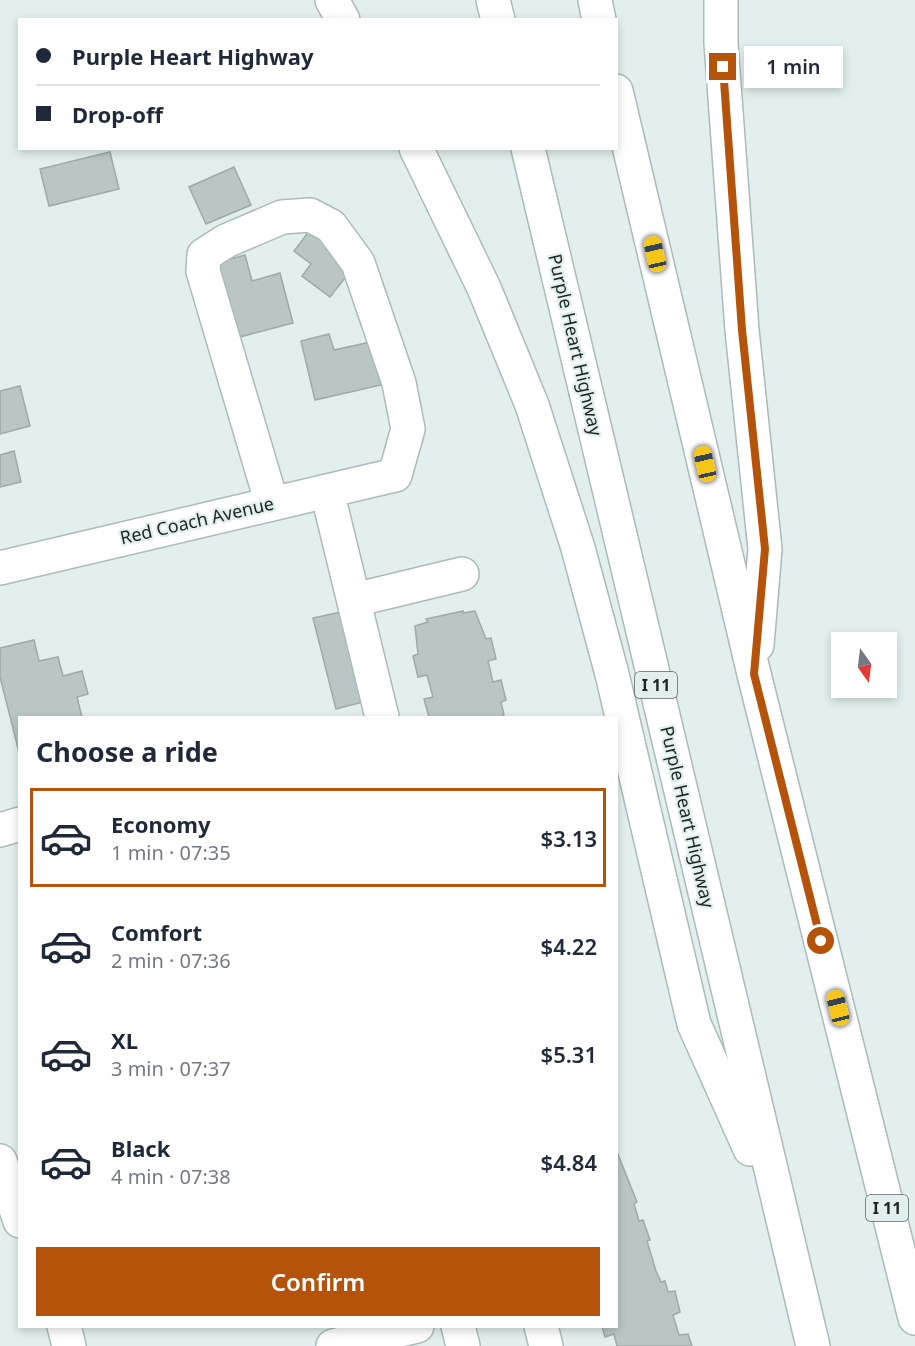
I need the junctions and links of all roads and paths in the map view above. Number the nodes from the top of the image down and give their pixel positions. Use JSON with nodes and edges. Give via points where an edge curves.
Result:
{"nodes":[{"id":1,"x":332,"y":0,"type":"edge"},
{"id":2,"x":493,"y":0,"type":"edge"},
{"id":3,"x":595,"y":0,"type":"edge"},
{"id":4,"x":721,"y":0,"type":"edge"},
{"id":5,"x":342,"y":18,"type":"edge"},
{"id":6,"x":498,"y":18,"type":"edge"},
{"id":7,"x":599,"y":18,"type":"edge"},
{"id":8,"x":618,"y":99,"type":"edge"},
{"id":9,"x":417,"y":150,"type":"edge"},
{"id":10,"x":528,"y":150,"type":"edge"},
{"id":11,"x":327,"y":491,"type":"junction"},
{"id":12,"x":272,"y":504,"type":"junction"},
{"id":13,"x":0,"y":568,"type":"edge"},
{"id":14,"x":462,"y":574,"type":"dead end"},
{"id":15,"x":354,"y":600,"type":"junction"},
{"id":16,"x":754,"y":674,"type":"junction"},
{"id":17,"x":382,"y":716,"type":"edge"},
{"id":18,"x":18,"y":825,"type":"edge"},
{"id":19,"x":0,"y":830,"type":"edge"},
{"id":20,"x":0,"y":1161,"type":"edge"},
{"id":21,"x":18,"y":1215,"type":"edge"},
{"id":22,"x":783,"y":1222,"type":"junction"},
{"id":23,"x":915,"y":1318,"type":"edge"},
{"id":24,"x":64,"y":1328,"type":"edge"},
{"id":25,"x":409,"y":1328,"type":"edge"},
{"id":26,"x":458,"y":1328,"type":"edge"},
{"id":27,"x":542,"y":1328,"type":"edge"},
{"id":28,"x":69,"y":1346,"type":"edge"},
{"id":29,"x":333,"y":1346,"type":"edge"},
{"id":30,"x":463,"y":1346,"type":"edge"},
{"id":31,"x":546,"y":1346,"type":"edge"},
{"id":32,"x":813,"y":1346,"type":"edge"}],
"edges":[{"from":1,"to":5,"type":"main road"},
{"from":2,"to":6,"type":"main road"},
{"from":3,"to":7,"type":"main road"},
{"from":4,"to":16,"type":"main road","via":[[742,330],[765,549]]},
{"from":8,"to":16,"type":"main road","number":"I 11"},
{"from":9,"to":22,"type":"main road","via":[[484,288],[532,405],[578,548],[612,674],[694,1024]]},
{"from":10,"to":22,"type":"main road","name":"Purple Heart Highway","number":"I 11"},
{"from":11,"to":12,"type":"main road","name":"Red Coach Avenue"},
{"from":11,"to":12,"type":"main road","name":"Red Coach Avenue","via":[[395,475],[408,429],[399,383],[358,263],[331,226],[310,215],[282,218],[226,241],[204,255],[203,270]]},
{"from":11,"to":15,"type":"main road"},
{"from":12,"to":13,"type":"main road","name":"Red Coach Avenue"},
{"from":14,"to":15,"type":"main road"},
{"from":15,"to":17,"type":"main road"},
{"from":16,"to":23,"type":"main road","number":"I 11"},
{"from":18,"to":19,"type":"main road"},
{"from":20,"to":21,"type":"main road"},
{"from":22,"to":32,"type":"main road","name":"Purple Heart Highway","number":"I 11"},
{"from":24,"to":28,"type":"main road"},
{"from":25,"to":29,"type":"main road"},
{"from":26,"to":30,"type":"main road"},
{"from":27,"to":31,"type":"main road"}]}
